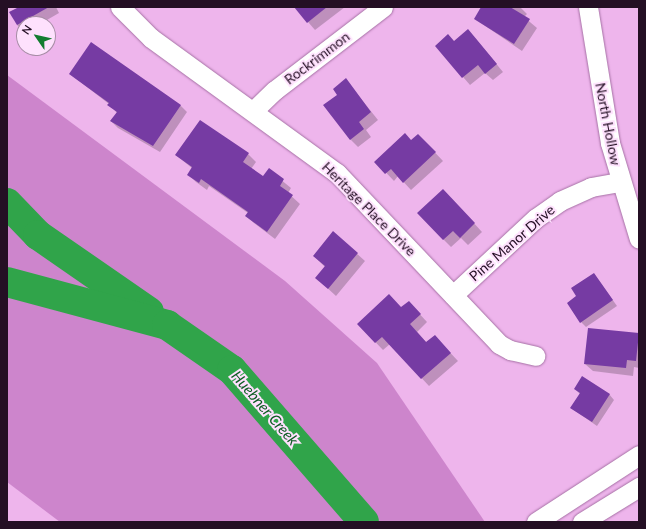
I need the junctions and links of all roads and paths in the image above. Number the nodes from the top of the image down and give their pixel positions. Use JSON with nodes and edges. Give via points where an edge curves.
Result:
{"nodes":[{"id":1,"x":120,"y":7,"type":"edge"},
{"id":2,"x":383,"y":7,"type":"edge"},
{"id":3,"x":592,"y":8,"type":"edge"},
{"id":4,"x":253,"y":112,"type":"junction"},
{"id":5,"x":619,"y":182,"type":"junction"},
{"id":6,"x":639,"y":239,"type":"edge"},
{"id":7,"x":453,"y":295,"type":"junction"},
{"id":8,"x":535,"y":356,"type":"dead end"},
{"id":9,"x":639,"y":455,"type":"edge"},
{"id":10,"x":639,"y":487,"type":"edge"},
{"id":11,"x":536,"y":522,"type":"edge"},
{"id":12,"x":582,"y":522,"type":"edge"}],
"edges":[{"from":1,"to":4,"type":"street","name":"Heritage Place Drive","via":[[151,38]]},
{"from":2,"to":4,"type":"street","name":"Rockrimmon","via":[[275,90]]},
{"from":3,"to":5,"type":"street","name":"North Hollow","via":[[610,143]]},
{"from":4,"to":7,"type":"street","name":"Heritage Place Drive","via":[[337,173]]},
{"from":5,"to":6,"type":"street","name":"North Hollow"},
{"from":5,"to":7,"type":"street","name":"Pine Manor Drive","via":[[591,187],[560,201],[536,218]]},
{"from":7,"to":8,"type":"street","name":"Heritage Place Drive","via":[[499,344],[510,350]]},
{"from":9,"to":11,"type":"street"},
{"from":10,"to":12,"type":"street"}]}
